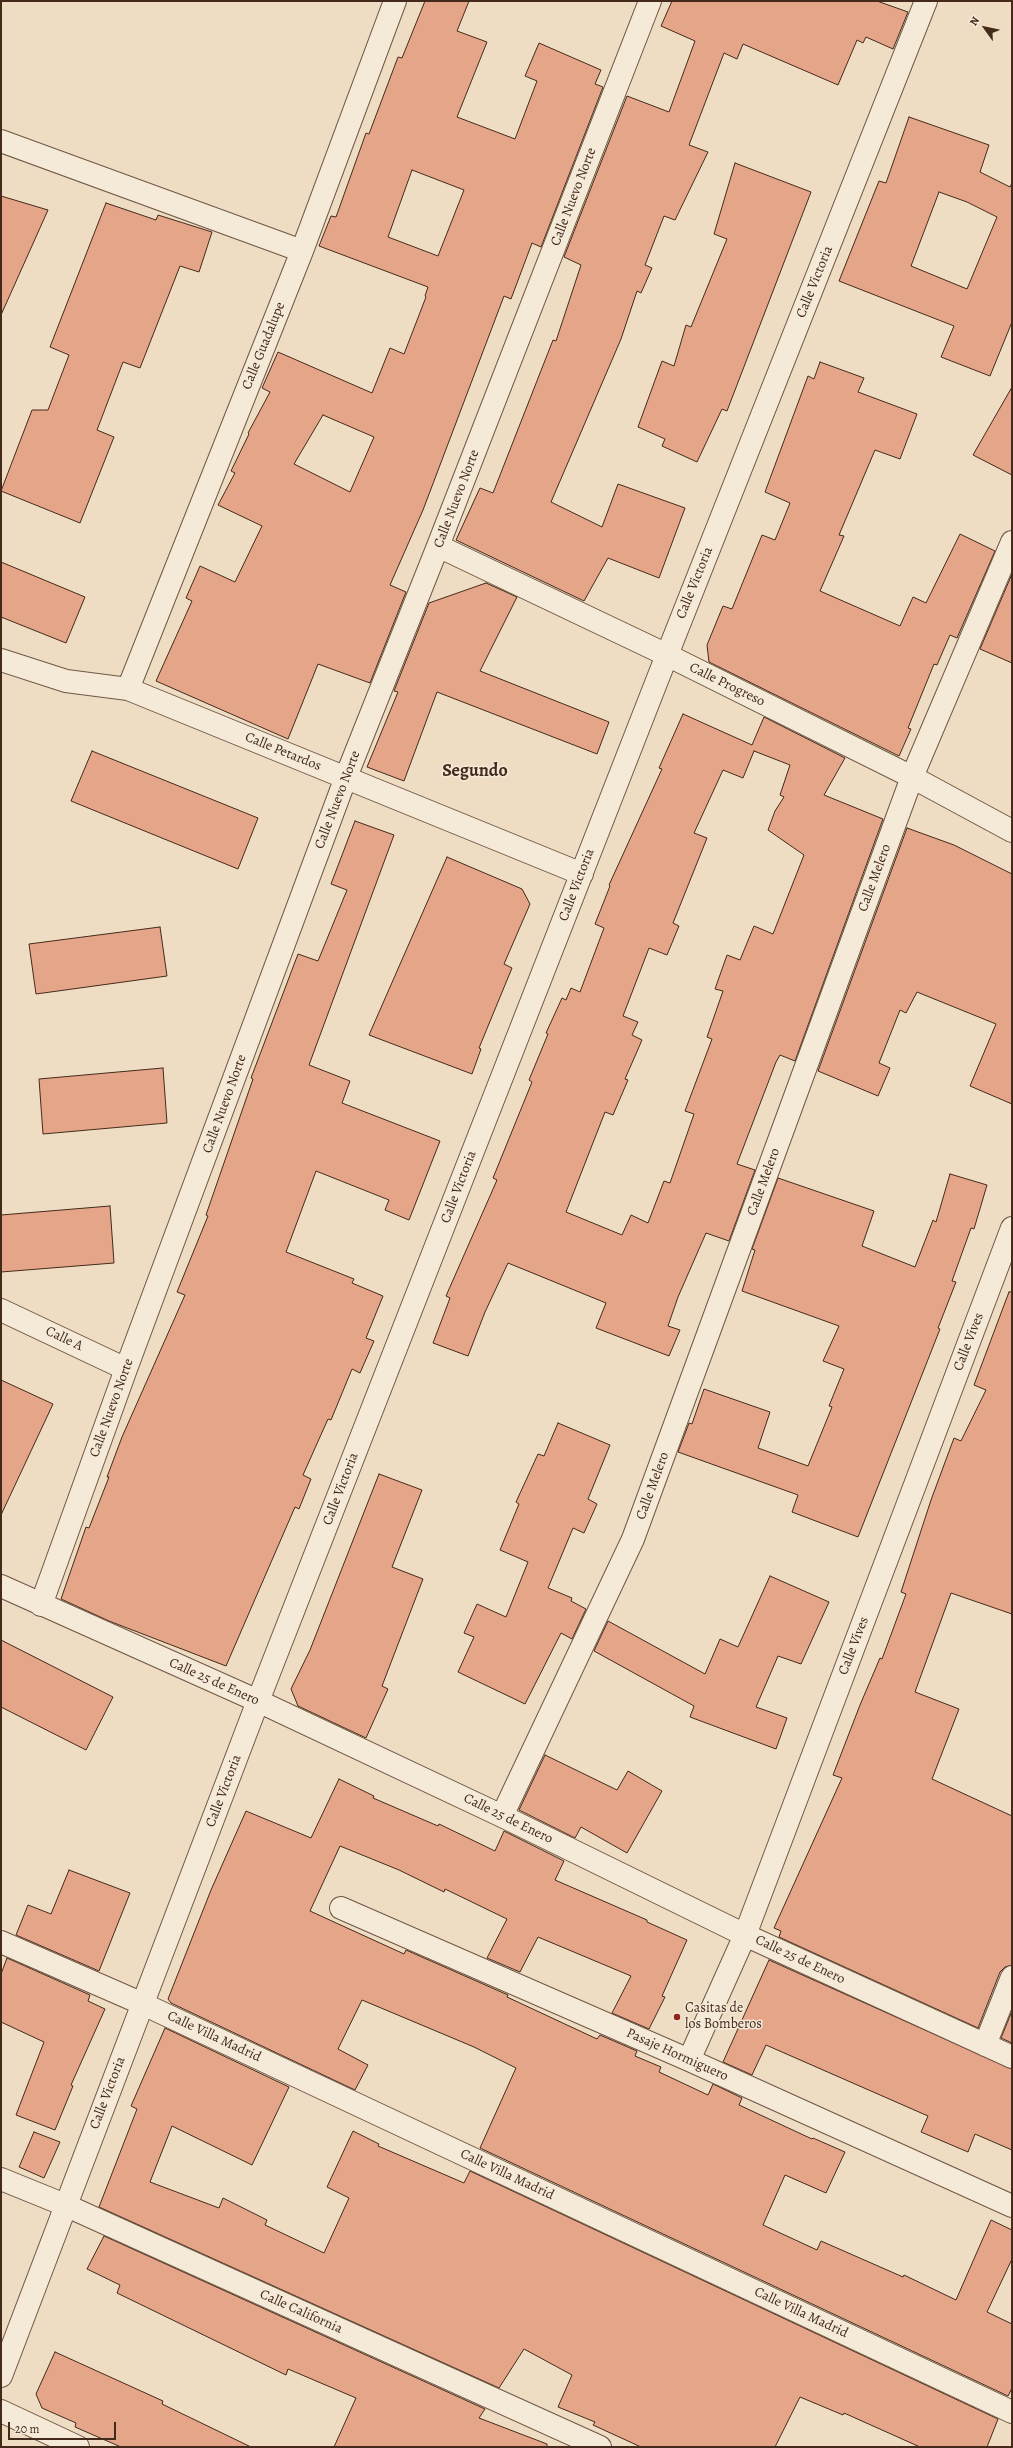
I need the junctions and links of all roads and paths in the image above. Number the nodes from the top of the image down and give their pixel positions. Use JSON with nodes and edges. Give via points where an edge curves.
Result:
{"nodes":[{"id":1,"x":395,"y":1,"type":"edge"},
{"id":2,"x":650,"y":1,"type":"edge"},
{"id":3,"x":926,"y":1,"type":"edge"},
{"id":4,"x":1,"y":141,"type":"edge"},
{"id":5,"x":302,"y":251,"type":"junction"},
{"id":6,"x":1012,"y":542,"type":"edge"},
{"id":7,"x":438,"y":546,"type":"junction"},
{"id":8,"x":667,"y":655,"type":"junction"},
{"id":9,"x":1,"y":660,"type":"edge"},
{"id":10,"x":128,"y":689,"type":"junction"},
{"id":11,"x":346,"y":777,"type":"junction"},
{"id":12,"x":912,"y":777,"type":"junction"},
{"id":13,"x":1012,"y":831,"type":"edge"},
{"id":14,"x":582,"y":874,"type":"junction"},
{"id":15,"x":1012,"y":1228,"type":"edge"},
{"id":16,"x":1,"y":1310,"type":"edge"},
{"id":17,"x":126,"y":1369,"type":"junction"},
{"id":18,"x":1,"y":1586,"type":"edge"},
{"id":19,"x":41,"y":1605,"type":"junction"},
{"id":20,"x":258,"y":1701,"type":"junction"},
{"id":21,"x":502,"y":1816,"type":"junction"},
{"id":22,"x":341,"y":1908,"type":"dead end"},
{"id":23,"x":745,"y":1935,"type":"junction"},
{"id":24,"x":1,"y":1942,"type":"edge"},
{"id":25,"x":1012,"y":1977,"type":"edge"},
{"id":26,"x":143,"y":2004,"type":"junction"},
{"id":27,"x":985,"y":2044,"type":"junction"},
{"id":28,"x":1012,"y":2057,"type":"edge"},
{"id":29,"x":689,"y":2060,"type":"junction"},
{"id":30,"x":1,"y":2180,"type":"edge"},
{"id":31,"x":65,"y":2204,"type":"junction"},
{"id":32,"x":1012,"y":2206,"type":"edge"},
{"id":33,"x":1,"y":2376,"type":"edge"},
{"id":34,"x":1,"y":2411,"type":"edge"},
{"id":35,"x":1012,"y":2412,"type":"edge"},
{"id":36,"x":78,"y":2447,"type":"edge"},
{"id":37,"x":600,"y":2447,"type":"edge"}],
"edges":[{"from":1,"to":5,"type":"street","name":"Calle Guadalupe"},
{"from":2,"to":7,"type":"street","name":"Calle Nuevo Norte"},
{"from":3,"to":8,"type":"street","name":"Calle Victoria"},
{"from":4,"to":5,"type":"street"},
{"from":5,"to":10,"type":"street","name":"Calle Guadalupe"},
{"from":6,"to":12,"type":"street","name":"Calle Melero"},
{"from":7,"to":8,"type":"street","name":"Calle Progreso"},
{"from":7,"to":11,"type":"street","name":"Calle Nuevo Norte"},
{"from":8,"to":12,"type":"street","name":"Calle Progreso"},
{"from":8,"to":14,"type":"street","name":"Calle Victoria"},
{"from":9,"to":10,"type":"street","name":"Calle Petardos","via":[[66,680]]},
{"from":10,"to":11,"type":"street","name":"Calle Petardos"},
{"from":11,"to":14,"type":"street","name":"Calle Petardos"},
{"from":11,"to":17,"type":"street","name":"Calle Nuevo Norte"},
{"from":12,"to":13,"type":"street","name":"Calle Progreso"},
{"from":12,"to":21,"type":"street","name":"Calle Melero","via":[[633,1539]]},
{"from":14,"to":20,"type":"street","name":"Calle Victoria"},
{"from":15,"to":23,"type":"street","name":"Calle Vives"},
{"from":16,"to":17,"type":"street","name":"Calle A"},
{"from":17,"to":19,"type":"street","name":"Calle Nuevo Norte"},
{"from":18,"to":19,"type":"street","name":"Calle 25 de Enero"},
{"from":19,"to":20,"type":"street","name":"Calle 25 de Enero"},
{"from":20,"to":21,"type":"street","name":"Calle 25 de Enero"},
{"from":20,"to":26,"type":"street","name":"Calle Victoria"},
{"from":21,"to":23,"type":"street","name":"Calle 25 de Enero"},
{"from":22,"to":29,"type":"street","name":"Pasaje Hormiguero"},
{"from":23,"to":27,"type":"street","name":"Calle 25 de Enero"},
{"from":23,"to":29,"type":"street","name":"Calle Vives"},
{"from":24,"to":26,"type":"street","name":"Calle Villa Madrid"},
{"from":25,"to":27,"type":"street"},
{"from":26,"to":31,"type":"street","name":"Calle Victoria"},
{"from":26,"to":35,"type":"street","name":"Calle Villa Madrid"},
{"from":27,"to":28,"type":"street","name":"Calle 25 de Enero"},
{"from":29,"to":32,"type":"street","name":"Pasaje Hormiguero"},
{"from":30,"to":31,"type":"street","name":"Calle California"},
{"from":31,"to":33,"type":"street","name":"Calle Victoria"},
{"from":31,"to":37,"type":"street","name":"Calle California"},
{"from":34,"to":36,"type":"street"}]}
